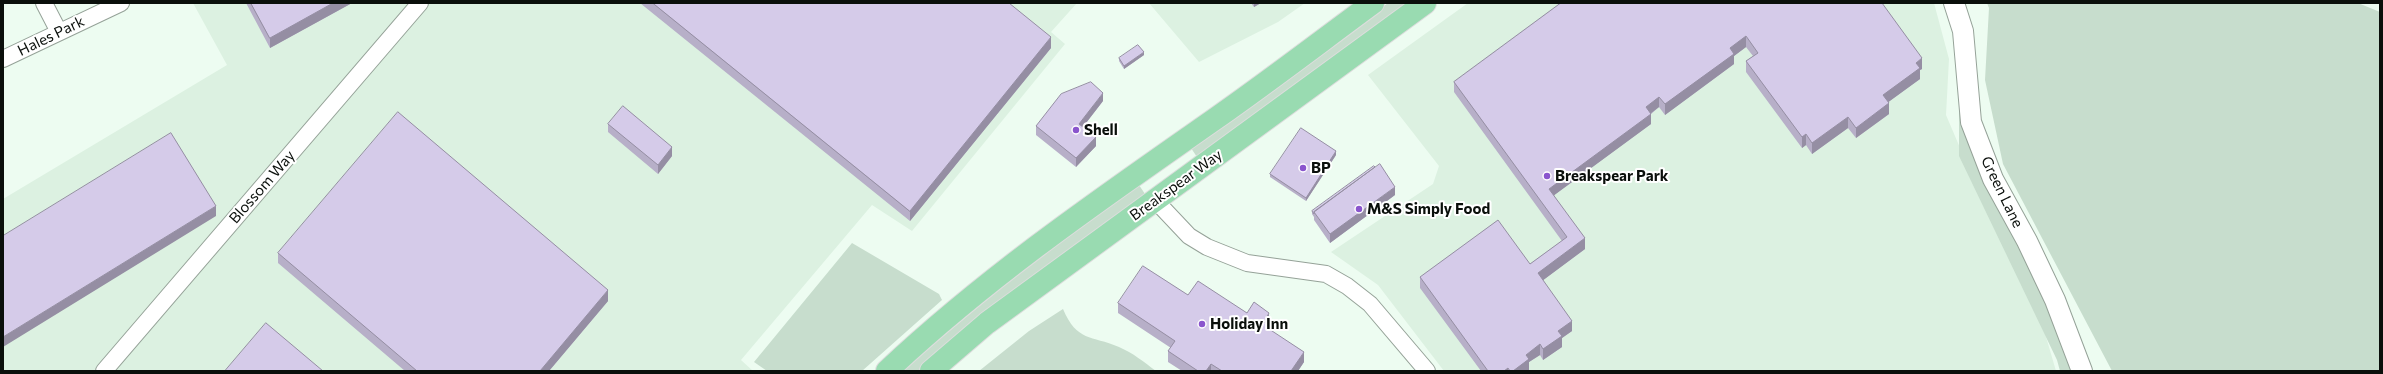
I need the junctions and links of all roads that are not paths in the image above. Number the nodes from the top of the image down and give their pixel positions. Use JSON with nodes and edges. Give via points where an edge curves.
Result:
{"nodes":[{"id":1,"x":44,"y":3,"type":"edge"},
{"id":2,"x":121,"y":3,"type":"edge"},
{"id":3,"x":420,"y":3,"type":"edge"},
{"id":4,"x":1373,"y":3,"type":"edge"},
{"id":5,"x":1425,"y":3,"type":"edge"},
{"id":6,"x":1954,"y":3,"type":"edge"},
{"id":7,"x":59,"y":32,"type":"junction"},
{"id":8,"x":3,"y":59,"type":"edge"},
{"id":9,"x":1155,"y":200,"type":"junction"},
{"id":10,"x":104,"y":371,"type":"edge"},
{"id":11,"x":887,"y":371,"type":"edge"},
{"id":12,"x":931,"y":371,"type":"edge"},
{"id":13,"x":1427,"y":371,"type":"edge"},
{"id":14,"x":2082,"y":371,"type":"edge"}],
"edges":[{"from":1,"to":7,"type":"street"},
{"from":2,"to":7,"type":"street","name":"Hales Park"},
{"from":3,"to":10,"type":"street","name":"Blossom Way"},
{"from":4,"to":11,"type":"main road","name":"Breakspear Way","via":[[1062,226],[914,346]]},
{"from":5,"to":9,"type":"main road","name":"Breakspear Way"},
{"from":6,"to":14,"type":"street","name":"Green Lane","via":[[1963,31],[1971,122],[1993,179],[2055,300],[2074,344]]},
{"from":7,"to":8,"type":"street","name":"Hales Park"},
{"from":9,"to":12,"type":"main road","name":"Breakspear Way","via":[[987,323]]},
{"from":9,"to":13,"type":"street","via":[[1189,236],[1207,247],[1248,262],[1326,274],[1347,286],[1370,304]]}]}
